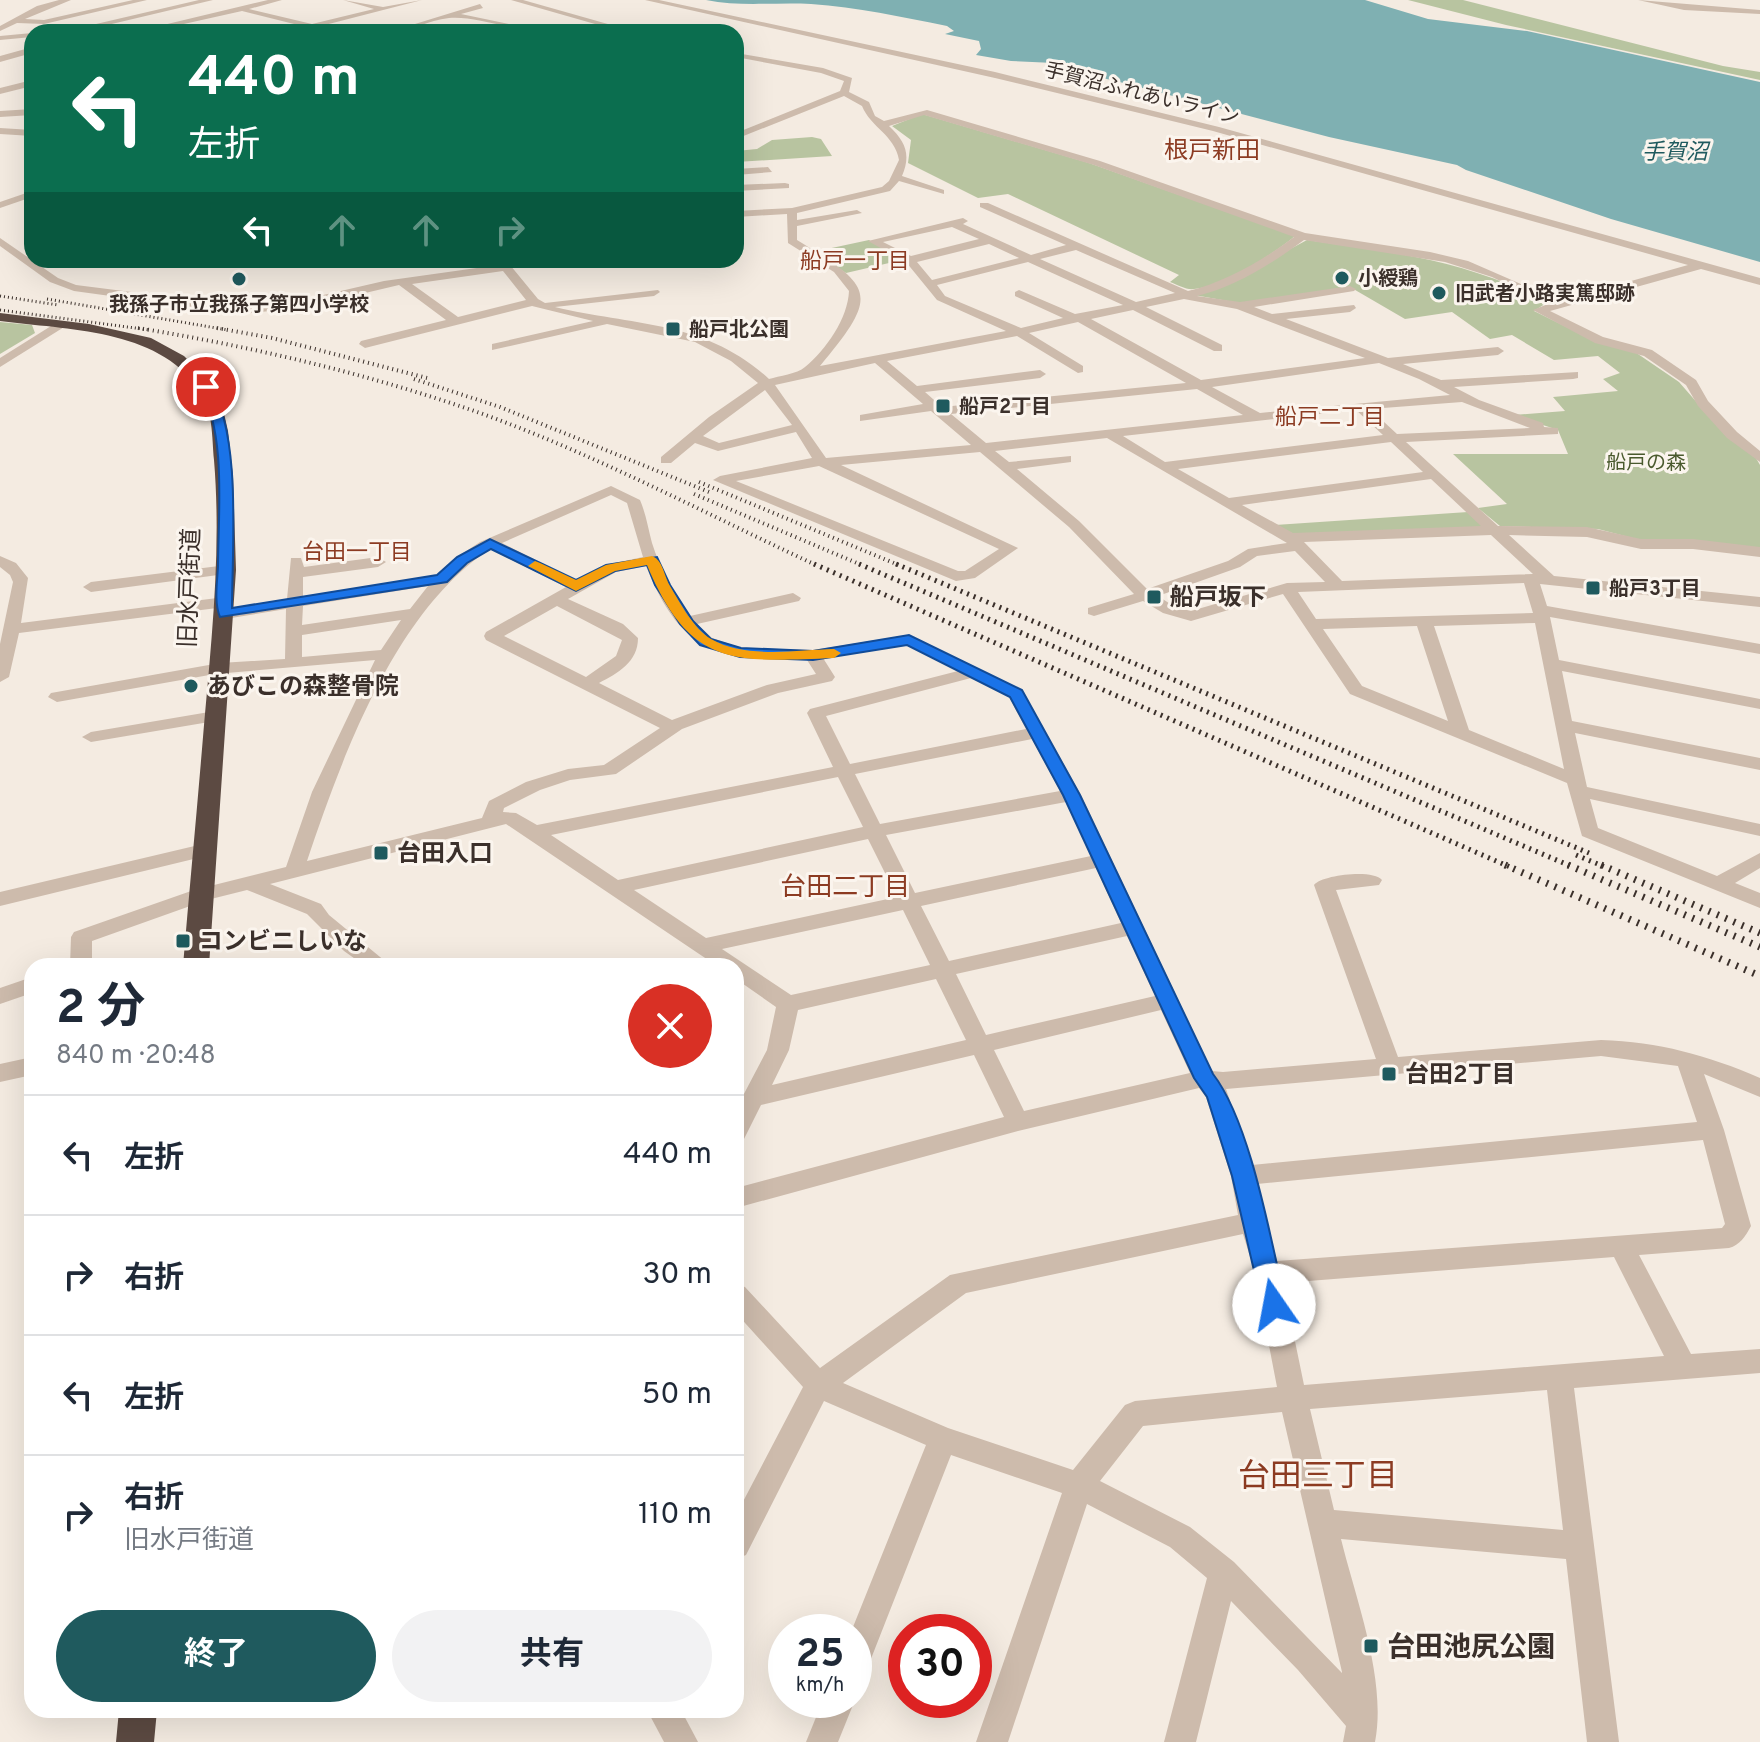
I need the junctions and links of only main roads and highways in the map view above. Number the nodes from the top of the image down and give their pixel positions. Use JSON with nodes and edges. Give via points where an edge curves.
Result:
{"nodes":[{"id":1,"x":0,"y":317,"type":"edge"},
{"id":2,"x":197,"y":958,"type":"edge"},
{"id":3,"x":137,"y":1718,"type":"edge"},
{"id":4,"x":135,"y":1742,"type":"edge"}],
"edges":[{"from":1,"to":2,"type":"highway","name":"旧水戸街道","via":[[146,341],[179,359],[213,400],[224,477],[227,570]]},
{"from":3,"to":4,"type":"highway"}]}
